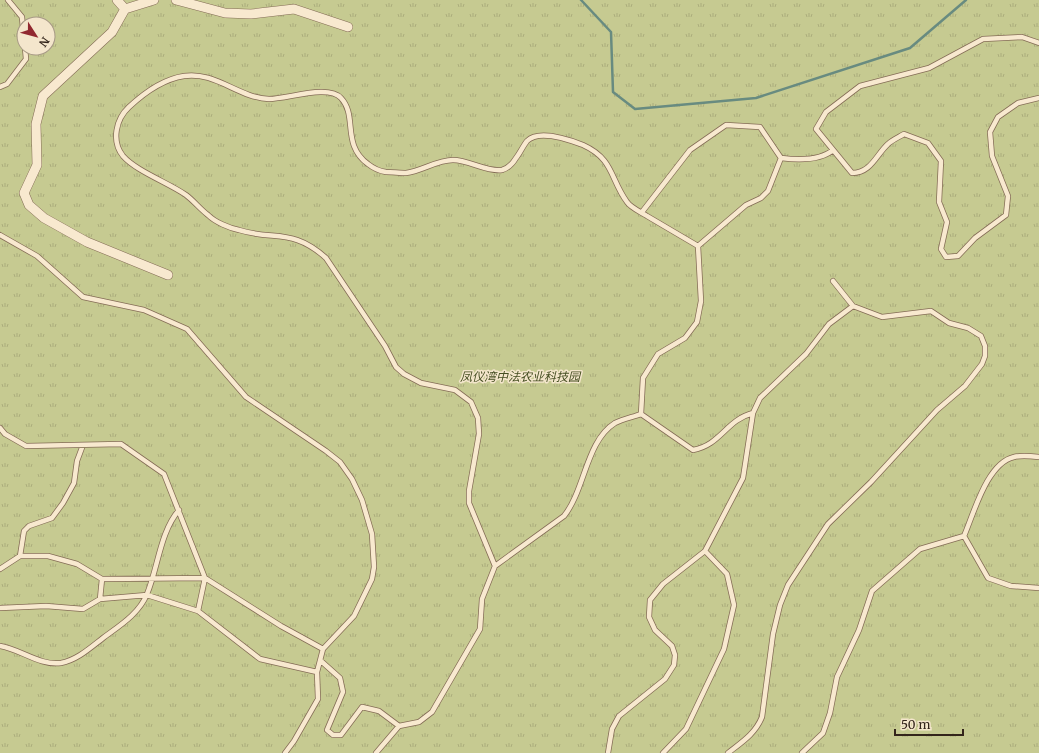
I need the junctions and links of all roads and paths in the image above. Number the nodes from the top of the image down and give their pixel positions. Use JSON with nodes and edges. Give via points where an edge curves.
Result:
{"nodes":[{"id":1,"x":8,"y":0,"type":"edge"},
{"id":2,"x":118,"y":0,"type":"edge"},
{"id":3,"x":154,"y":0,"type":"edge"},
{"id":4,"x":176,"y":0,"type":"edge"},
{"id":5,"x":125,"y":9,"type":"junction"},
{"id":6,"x":21,"y":16,"type":"edge"},
{"id":7,"x":348,"y":27,"type":"dead end"},
{"id":8,"x":1039,"y":43,"type":"edge"},
{"id":9,"x":26,"y":56,"type":"edge"},
{"id":10,"x":0,"y":87,"type":"edge"},
{"id":11,"x":1039,"y":98,"type":"edge"},
{"id":12,"x":834,"y":150,"type":"junction"},
{"id":13,"x":781,"y":158,"type":"junction"},
{"id":14,"x":642,"y":212,"type":"junction"},
{"id":15,"x":0,"y":235,"type":"edge"},
{"id":16,"x":698,"y":246,"type":"junction"},
{"id":17,"x":168,"y":275,"type":"dead end"},
{"id":18,"x":833,"y":281,"type":"dead end"},
{"id":19,"x":853,"y":306,"type":"junction"},
{"id":20,"x":753,"y":413,"type":"junction"},
{"id":21,"x":641,"y":414,"type":"junction"},
{"id":22,"x":0,"y":428,"type":"edge"},
{"id":23,"x":83,"y":445,"type":"junction"},
{"id":24,"x":1039,"y":457,"type":"edge"},
{"id":25,"x":179,"y":510,"type":"junction"},
{"id":26,"x":964,"y":536,"type":"junction"},
{"id":27,"x":705,"y":551,"type":"junction"},
{"id":28,"x":20,"y":556,"type":"junction"},
{"id":29,"x":495,"y":566,"type":"junction"},
{"id":30,"x":0,"y":570,"type":"edge"},
{"id":31,"x":206,"y":578,"type":"junction"},
{"id":32,"x":102,"y":579,"type":"junction"},
{"id":33,"x":152,"y":579,"type":"junction"},
{"id":34,"x":1039,"y":588,"type":"edge"},
{"id":35,"x":147,"y":595,"type":"junction"},
{"id":36,"x":100,"y":599,"type":"junction"},
{"id":37,"x":0,"y":608,"type":"edge"},
{"id":38,"x":198,"y":611,"type":"junction"},
{"id":39,"x":0,"y":646,"type":"edge"},
{"id":40,"x":323,"y":649,"type":"junction"},
{"id":41,"x":321,"y":662,"type":"junction"},
{"id":42,"x":317,"y":672,"type":"junction"},
{"id":43,"x":399,"y":726,"type":"junction"},
{"id":44,"x":285,"y":753,"type":"edge"},
{"id":45,"x":376,"y":753,"type":"edge"},
{"id":46,"x":608,"y":753,"type":"edge"},
{"id":47,"x":663,"y":753,"type":"edge"},
{"id":48,"x":728,"y":753,"type":"edge"},
{"id":49,"x":802,"y":753,"type":"edge"}],
"edges":[{"from":1,"to":6,"type":"lane"},
{"from":2,"to":5,"type":"street"},
{"from":3,"to":5,"type":"street"},
{"from":4,"to":7,"type":"street","via":[[225,13],[251,14],[294,9]]},
{"from":5,"to":17,"type":"street","via":[[112,32],[43,96],[36,124],[36,165],[24,193],[29,205],[50,222],[87,242]]},
{"from":8,"to":12,"type":"lane","via":[[1022,37],[983,39],[929,68],[860,86],[826,112],[816,129]]},
{"from":9,"to":10,"type":"lane","via":[[7,84]]},
{"from":11,"to":12,"type":"lane","via":[[1018,103],[998,117],[990,132],[992,156],[1008,196],[1006,215],[975,238],[958,256],[946,257],[940,249],[947,222],[939,202],[941,161],[928,143],[904,134],[888,144],[871,166],[859,173],[852,173]]},
{"from":12,"to":13,"type":"lane","via":[[829,154],[801,160]]},
{"from":13,"to":14,"type":"lane","via":[[760,127],[726,125],[690,150]]},
{"from":13,"to":16,"type":"lane","via":[[768,191],[761,198],[746,205]]},
{"from":14,"to":16,"type":"lane"},
{"from":14,"to":29,"type":"lane","via":[[628,204],[603,156],[583,145],[547,135],[528,140],[511,165],[502,170],[454,160],[442,161],[406,173],[373,168],[354,150],[347,108],[340,96],[325,90],[267,99],[240,91],[209,77],[187,75],[173,78],[142,94],[118,122],[116,140],[123,156],[145,172],[186,195],[210,218],[239,230],[295,238],[313,246],[326,258],[386,346],[396,366],[404,374],[421,383],[455,390],[471,402],[478,418],[479,434],[468,503]]},
{"from":15,"to":40,"type":"lane","via":[[37,256],[83,297],[144,310],[187,329],[246,397],[340,462],[362,500],[372,534],[374,567],[372,579],[354,616]]},
{"from":16,"to":21,"type":"lane","via":[[701,301],[697,322],[684,338],[658,354],[643,378]]},
{"from":18,"to":19,"type":"lane"},
{"from":19,"to":20,"type":"lane","via":[[829,324],[806,354],[760,398]]},
{"from":19,"to":48,"type":"lane","via":[[882,317],[931,312],[949,323],[968,328],[982,336],[985,356],[965,386],[937,410],[871,482],[828,524],[788,586],[780,605],[773,634],[762,717],[751,735]]},
{"from":20,"to":21,"type":"lane","via":[[741,416],[708,445],[693,450]]},
{"from":20,"to":27,"type":"lane","via":[[743,478]]},
{"from":21,"to":29,"type":"lane","via":[[615,423],[599,439],[572,505],[564,516]]},
{"from":22,"to":23,"type":"lane","via":[[5,434],[26,446]]},
{"from":23,"to":25,"type":"lane","via":[[121,444],[164,474]]},
{"from":23,"to":28,"type":"lane","via":[[77,461],[74,483],[63,503],[52,518],[29,526],[24,531]]},
{"from":24,"to":26,"type":"lane","via":[[1015,456],[998,464],[987,481]]},
{"from":25,"to":31,"type":"lane"},
{"from":25,"to":33,"type":"lane","via":[[164,540]]},
{"from":26,"to":34,"type":"lane","via":[[988,578],[1011,586]]},
{"from":26,"to":49,"type":"lane","via":[[920,549],[872,590],[859,630],[837,677],[823,733]]},
{"from":27,"to":46,"type":"lane","via":[[663,584],[650,600],[649,617],[655,630],[672,646],[675,655],[674,665],[665,679],[619,716],[612,729]]},
{"from":27,"to":47,"type":"lane","via":[[727,574],[734,605],[724,649],[686,729]]},
{"from":28,"to":30,"type":"lane"},
{"from":28,"to":32,"type":"lane","via":[[48,556],[77,564]]},
{"from":29,"to":43,"type":"lane","via":[[482,599],[480,630],[432,712],[418,722]]},
{"from":31,"to":33,"type":"lane"},
{"from":31,"to":38,"type":"lane"},
{"from":31,"to":40,"type":"lane","via":[[281,626]]},
{"from":32,"to":33,"type":"lane"},
{"from":32,"to":36,"type":"lane"},
{"from":33,"to":35,"type":"lane"},
{"from":35,"to":36,"type":"lane"},
{"from":35,"to":38,"type":"lane"},
{"from":35,"to":39,"type":"lane","via":[[135,613],[75,658],[60,663],[41,661]]},
{"from":36,"to":37,"type":"lane","via":[[82,609],[46,606]]},
{"from":38,"to":42,"type":"lane","via":[[260,659]]},
{"from":40,"to":41,"type":"lane"},
{"from":41,"to":42,"type":"lane"},
{"from":41,"to":43,"type":"lane","via":[[340,678],[343,692],[327,730],[333,735],[341,735],[362,707],[379,711]]},
{"from":42,"to":44,"type":"lane","via":[[318,699]]},
{"from":43,"to":45,"type":"lane"}]}
